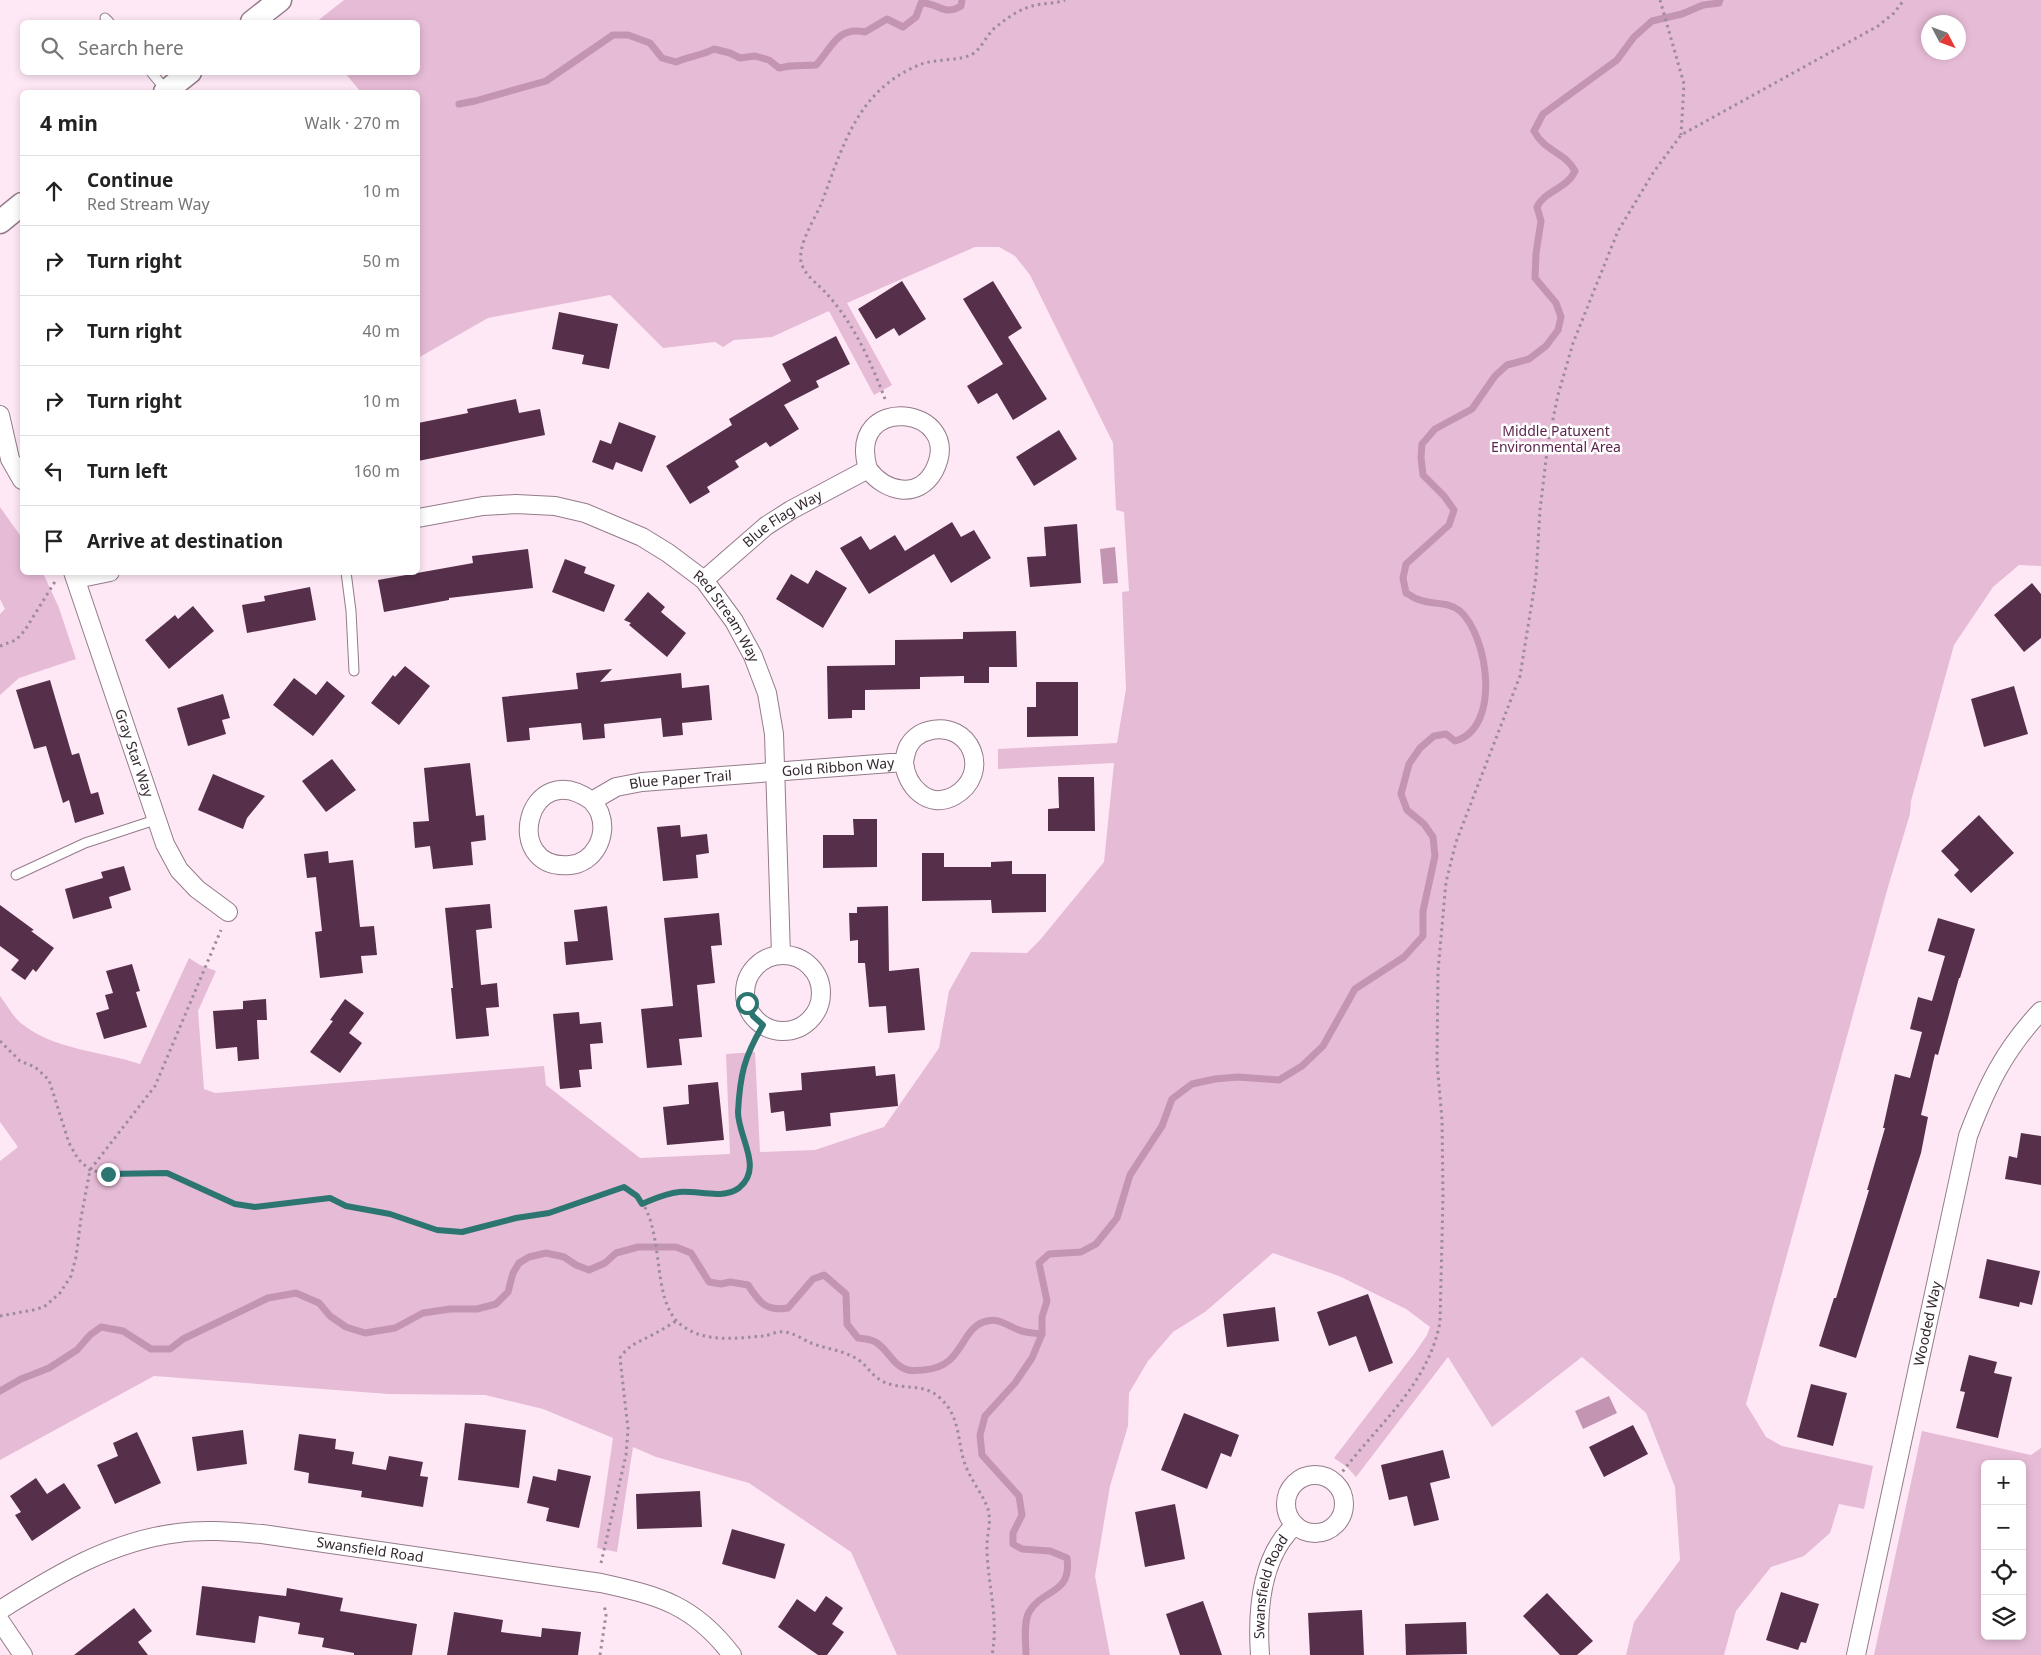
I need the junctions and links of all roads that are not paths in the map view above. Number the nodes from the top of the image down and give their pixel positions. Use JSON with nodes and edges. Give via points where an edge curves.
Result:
{"nodes":[{"id":1,"x":280,"y":0,"type":"edge"},
{"id":2,"x":255,"y":20,"type":"edge"},
{"id":3,"x":153,"y":75,"type":"edge"},
{"id":4,"x":186,"y":75,"type":"edge"},
{"id":5,"x":164,"y":90,"type":"edge"},
{"id":6,"x":168,"y":90,"type":"edge"},
{"id":7,"x":20,"y":206,"type":"edge"},
{"id":8,"x":0,"y":222,"type":"edge"},
{"id":9,"x":0,"y":414,"type":"edge"},
{"id":10,"x":5,"y":455,"type":"edge"},
{"id":11,"x":868,"y":469,"type":"junction"},
{"id":12,"x":20,"y":477,"type":"edge"},
{"id":13,"x":420,"y":518,"type":"edge"},
{"id":14,"x":346,"y":575,"type":"edge"},
{"id":15,"x":69,"y":576,"type":"edge"},
{"id":16,"x":704,"y":580,"type":"junction"},
{"id":17,"x":354,"y":672,"type":"dead end"},
{"id":18,"x":904,"y":762,"type":"junction"},
{"id":19,"x":774,"y":772,"type":"junction"},
{"id":20,"x":592,"y":801,"type":"junction"},
{"id":21,"x":158,"y":819,"type":"junction"},
{"id":22,"x":16,"y":875,"type":"dead end"},
{"id":23,"x":228,"y":912,"type":"road end"},
{"id":24,"x":781,"y":955,"type":"junction"},
{"id":25,"x":2041,"y":1011,"type":"edge"},
{"id":26,"x":1294,"y":1525,"type":"junction"},
{"id":27,"x":0,"y":1610,"type":"edge"},
{"id":28,"x":0,"y":1621,"type":"edge"},
{"id":29,"x":23,"y":1655,"type":"edge"},
{"id":30,"x":732,"y":1655,"type":"edge"},
{"id":31,"x":1260,"y":1655,"type":"edge"},
{"id":32,"x":1856,"y":1655,"type":"edge"}],
"edges":[{"from":1,"to":2,"type":"street"},
{"from":3,"to":5,"type":"lane"},
{"from":4,"to":6,"type":"street"},
{"from":7,"to":8,"type":"street"},
{"from":9,"to":10,"type":"street"},
{"from":10,"to":12,"type":"street"},
{"from":11,"to":11,"type":"street","via":[[886,486],[908,489],[920,485],[930,477],[939,461],[936,435],[918,418],[892,416],[880,422],[868,438],[865,457]]},
{"from":11,"to":16,"type":"street","name":"Blue Flag Way","via":[[766,526]]},
{"from":13,"to":16,"type":"street","name":"Red Stream Way","via":[[482,506],[555,506],[585,513],[642,537]]},
{"from":14,"to":17,"type":"lane"},
{"from":15,"to":21,"type":"street","name":"Gray Star Way"},
{"from":16,"to":19,"type":"street","name":"Red Stream Way","via":[[734,621],[753,656],[768,701],[774,734]]},
{"from":18,"to":18,"type":"street","name":"Gold Ribbon Way","via":[[908,747],[916,737],[936,729],[962,736],[970,746],[974,768],[971,780],[962,791],[950,798],[935,799],[924,796],[911,786],[905,775]]},
{"from":18,"to":19,"type":"street","name":"Gold Ribbon Way"},
{"from":19,"to":20,"type":"street","name":"Blue Paper Trail","via":[[642,782],[616,787]]},
{"from":19,"to":24,"type":"street","name":"Red Stream Way"},
{"from":20,"to":20,"type":"street","via":[[600,813],[603,827],[593,854],[583,862],[560,866],[535,852],[529,841],[528,822],[532,810],[544,797],[570,790]]},
{"from":21,"to":22,"type":"lane","via":[[85,843]]},
{"from":21,"to":23,"type":"street","name":"Gray Star Way","via":[[165,844],[179,870],[197,889]]},
{"from":24,"to":24,"type":"street","via":[[759,964],[751,973],[746,987],[747,1003],[753,1016],[763,1025],[784,1032],[811,1020],[820,1004],[822,989],[809,964],[797,957]]},
{"from":25,"to":32,"type":"street","name":"Wooded Way","via":[[1999,1064],[1968,1136]]},
{"from":26,"to":26,"type":"street","name":"Swansfield Road","via":[[1286,1504],[1294,1483],[1315,1474],[1335,1482],[1344,1503],[1336,1524],[1315,1533]]},
{"from":26,"to":31,"type":"street","name":"Swansfield Road","via":[[1282,1536],[1266,1576],[1260,1606]]},
{"from":27,"to":30,"type":"street","name":"Swansfield Road","via":[[57,1575],[103,1552],[178,1533],[217,1530],[601,1583],[647,1593],[678,1606],[702,1622]]},
{"from":28,"to":29,"type":"street"}]}
